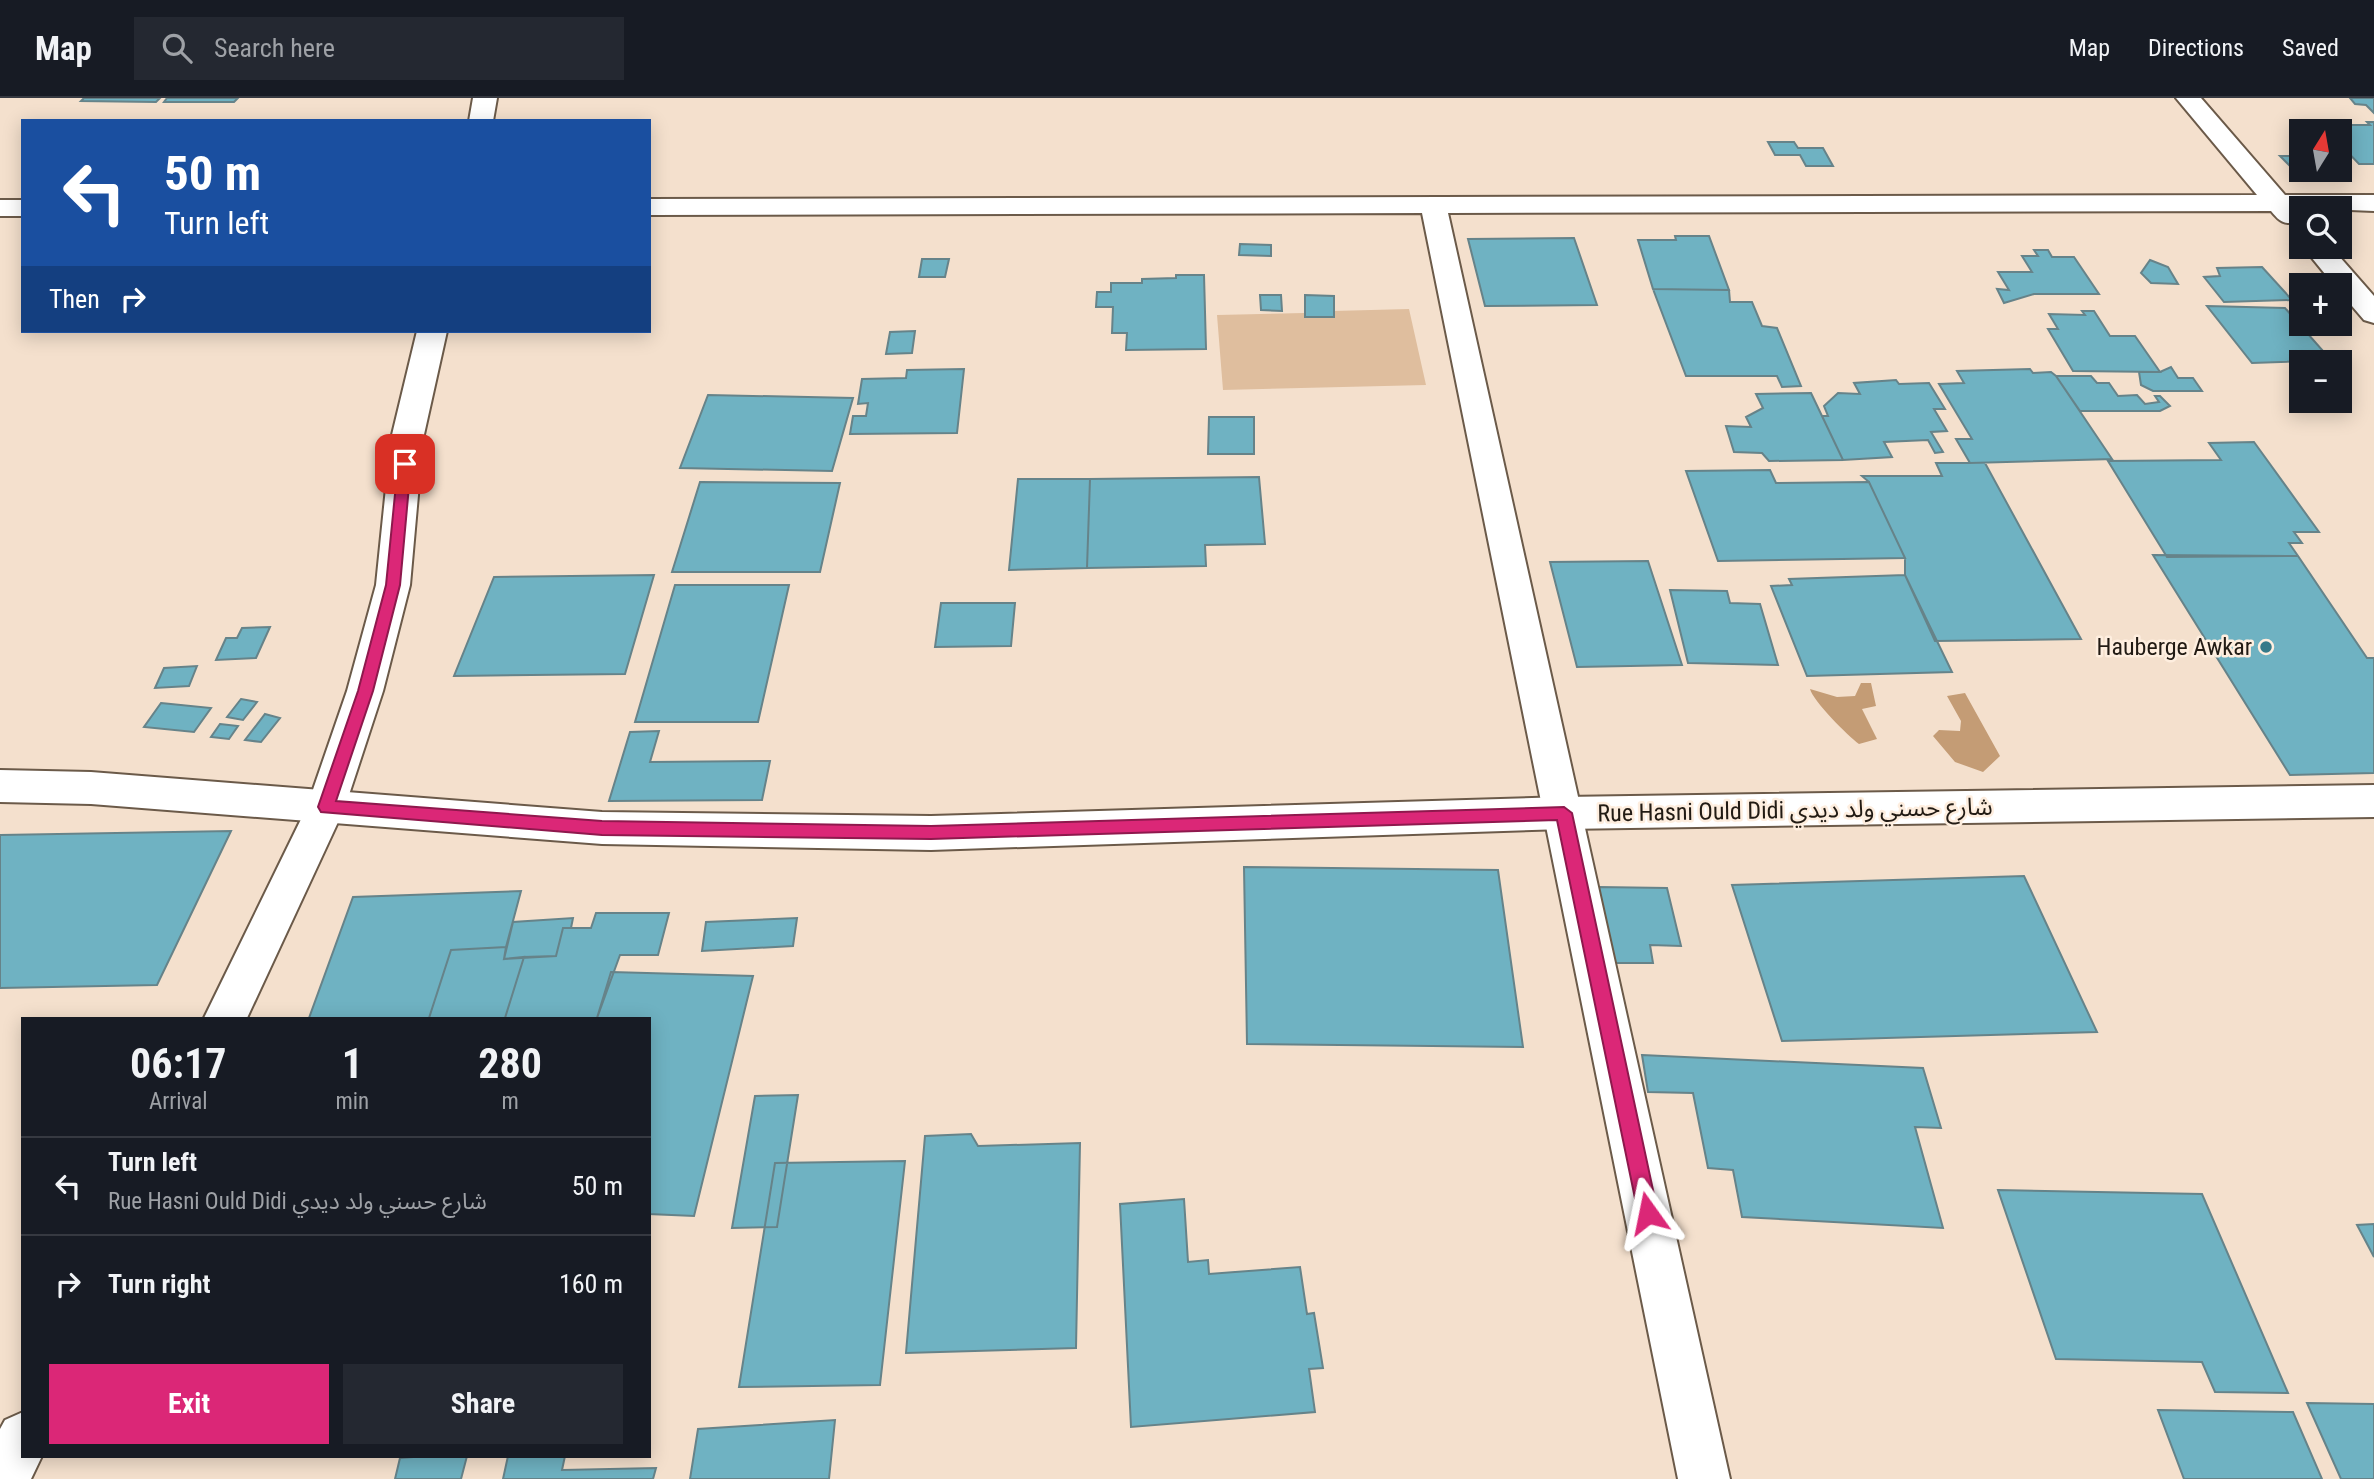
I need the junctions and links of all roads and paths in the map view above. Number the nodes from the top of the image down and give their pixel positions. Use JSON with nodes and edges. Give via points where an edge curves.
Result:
{"nodes":[{"id":1,"x":485,"y":98,"type":"edge"},
{"id":2,"x":2188,"y":98,"type":"edge"},
{"id":3,"x":481,"y":119,"type":"edge"},
{"id":4,"x":1433,"y":202,"type":"junction"},
{"id":5,"x":2374,"y":202,"type":"edge"},
{"id":6,"x":2279,"y":204,"type":"junction"},
{"id":7,"x":651,"y":207,"type":"edge"},
{"id":8,"x":0,"y":208,"type":"edge"},
{"id":9,"x":21,"y":208,"type":"edge"},
{"id":10,"x":2289,"y":216,"type":"edge"},
{"id":11,"x":2326,"y":259,"type":"edge"},
{"id":12,"x":2374,"y":314,"type":"edge"},
{"id":13,"x":432,"y":333,"type":"edge"},
{"id":14,"x":0,"y":786,"type":"edge"},
{"id":15,"x":2374,"y":801,"type":"edge"},
{"id":16,"x":326,"y":807,"type":"junction"},
{"id":17,"x":1564,"y":813,"type":"junction"},
{"id":18,"x":225,"y":1017,"type":"edge"},
{"id":19,"x":21,"y":1442,"type":"edge"},
{"id":20,"x":3,"y":1479,"type":"edge"},
{"id":21,"x":1704,"y":1479,"type":"edge"}],
"edges":[{"from":1,"to":3,"type":"street"},
{"from":2,"to":6,"type":"street"},
{"from":4,"to":6,"type":"street"},
{"from":4,"to":7,"type":"street"},
{"from":4,"to":17,"type":"street"},
{"from":5,"to":6,"type":"street"},
{"from":6,"to":10,"type":"street"},
{"from":8,"to":9,"type":"street"},
{"from":11,"to":12,"type":"street"},
{"from":13,"to":16,"type":"street","via":[[407,439],[393,585],[365,691]]},
{"from":14,"to":16,"type":"street","name":"Rue Hasni Ould Didi شارع حسني ولد ديدي","via":[[91,788]]},
{"from":15,"to":17,"type":"street","name":"Rue Hasni Ould Didi شارع حسني ولد ديدي"},
{"from":16,"to":17,"type":"street","name":"Rue Hasni Ould Didi شارع حسني ولد ديدي","via":[[602,828],[931,833]]},
{"from":16,"to":18,"type":"street"},
{"from":17,"to":21,"type":"street"},
{"from":19,"to":20,"type":"street"}]}
